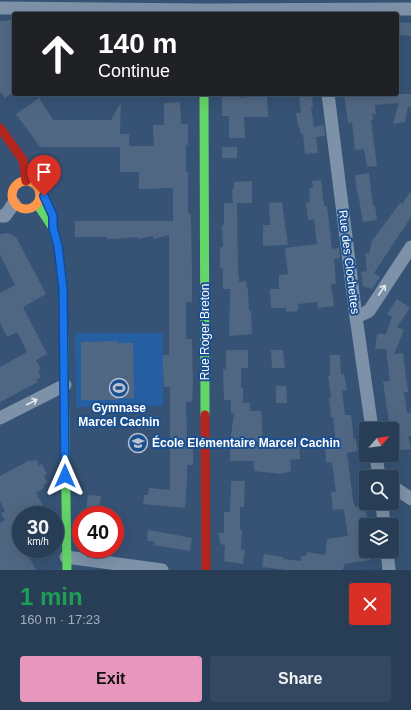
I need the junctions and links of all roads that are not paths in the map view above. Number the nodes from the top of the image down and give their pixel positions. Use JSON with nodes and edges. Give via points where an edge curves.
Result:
{"nodes":[{"id":1,"x":0,"y":8,"type":"edge"},
{"id":2,"x":411,"y":9,"type":"edge"},
{"id":3,"x":317,"y":11,"type":"edge"},
{"id":4,"x":204,"y":12,"type":"edge"},
{"id":5,"x":204,"y":96,"type":"edge"},
{"id":6,"x":328,"y":96,"type":"edge"},
{"id":7,"x":0,"y":128,"type":"edge"},
{"id":8,"x":23,"y":160,"type":"junction"},
{"id":9,"x":26,"y":181,"type":"junction"},
{"id":10,"x":14,"y":203,"type":"junction"},
{"id":11,"x":37,"y":204,"type":"junction"},
{"id":12,"x":0,"y":216,"type":"edge"},
{"id":13,"x":53,"y":228,"type":"junction"},
{"id":14,"x":411,"y":247,"type":"edge"},
{"id":15,"x":356,"y":317,"type":"junction"},
{"id":16,"x":64,"y":385,"type":"junction"},
{"id":17,"x":0,"y":418,"type":"edge"},
{"id":18,"x":371,"y":422,"type":"edge"},
{"id":19,"x":399,"y":491,"type":"edge"},
{"id":20,"x":411,"y":499,"type":"edge"},
{"id":21,"x":388,"y":558,"type":"edge"},
{"id":22,"x":67,"y":564,"type":"edge"},
{"id":23,"x":162,"y":570,"type":"edge"},
{"id":24,"x":206,"y":570,"type":"edge"},
{"id":25,"x":390,"y":570,"type":"edge"}],
"edges":[{"from":1,"to":4,"type":"street"},
{"from":2,"to":3,"type":"street"},
{"from":3,"to":4,"type":"street"},
{"from":5,"to":24,"type":"street","name":"Rue Roger Breton"},
{"from":6,"to":15,"type":"street","name":"Rue des Clochettes"},
{"from":7,"to":8,"type":"street"},
{"from":8,"to":9,"type":"street"},
{"from":8,"to":13,"type":"lane","via":[[33,171],[50,209]]},
{"from":9,"to":10,"type":"street","via":[[15,186],[12,194]]},
{"from":9,"to":11,"type":"street","via":[[34,184],[40,192]]},
{"from":10,"to":11,"type":"street","via":[[25,209]]},
{"from":10,"to":12,"type":"street","via":[[5,216]]},
{"from":11,"to":13,"type":"street"},
{"from":13,"to":16,"type":"street","via":[[58,246],[63,289]]},
{"from":15,"to":14,"type":"street","one_way":true,"via":[[369,311]]},
{"from":15,"to":18,"type":"street","name":"Rue des Clochettes"},
{"from":17,"to":16,"type":"street","one_way":true},
{"from":16,"to":22,"type":"street"},
{"from":19,"to":20,"type":"street"},
{"from":21,"to":25,"type":"street"},
{"from":22,"to":23,"type":"street"}]}
